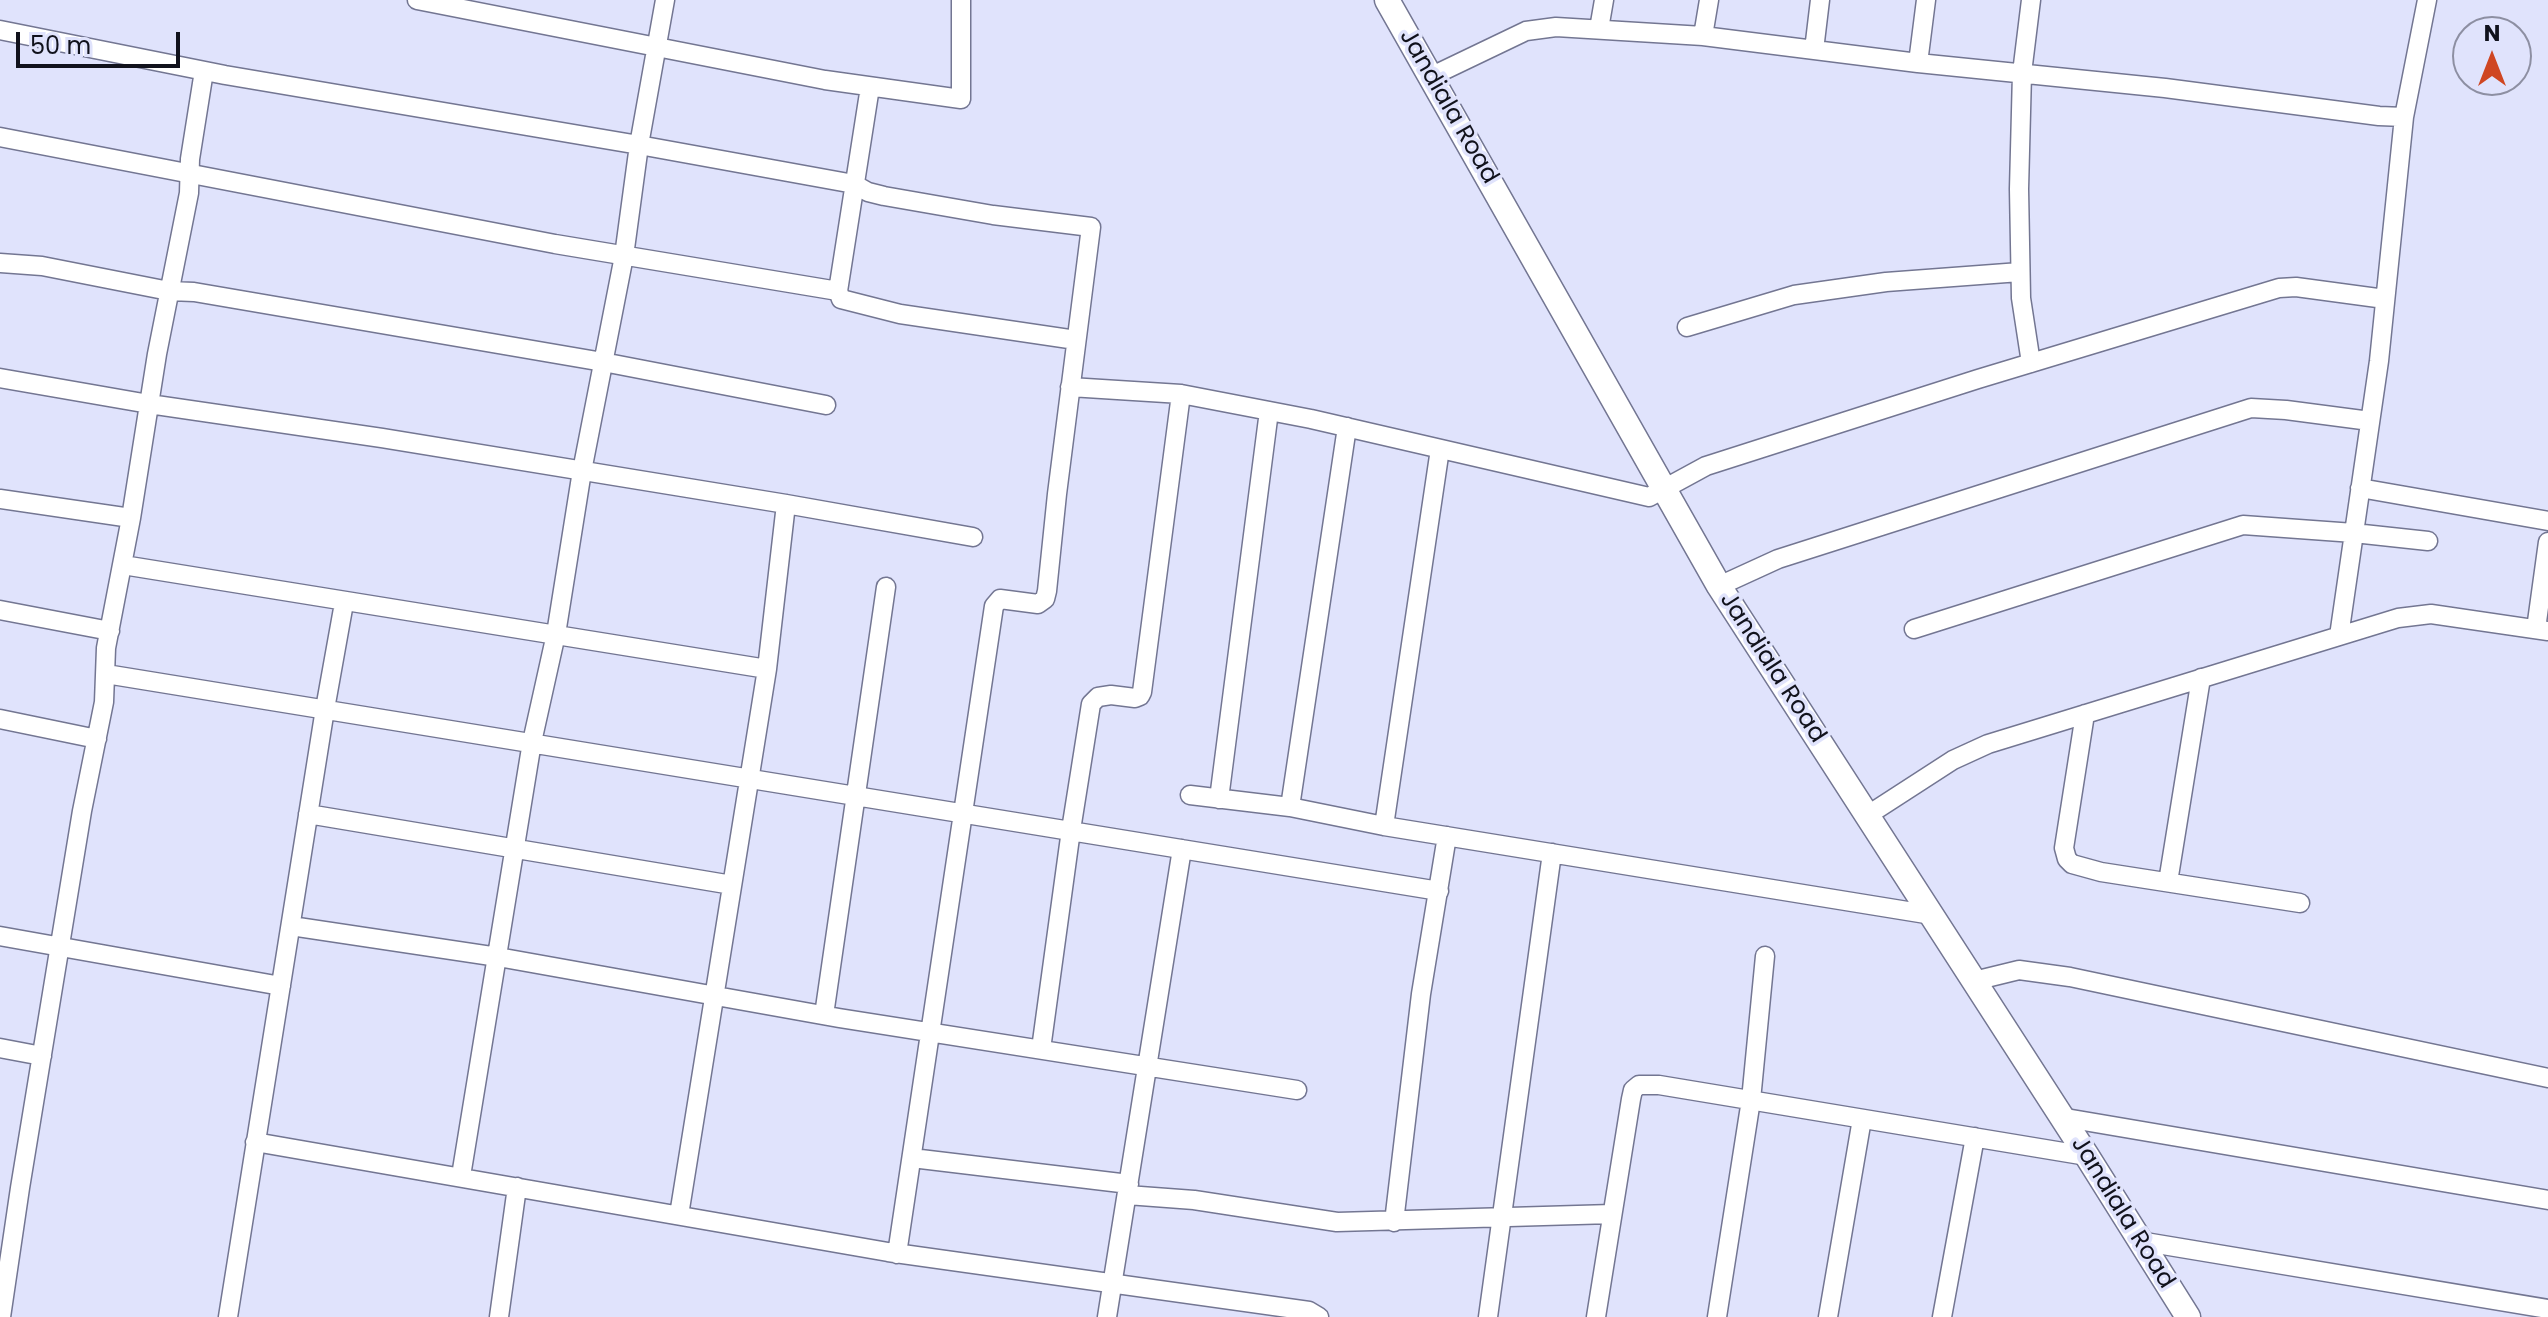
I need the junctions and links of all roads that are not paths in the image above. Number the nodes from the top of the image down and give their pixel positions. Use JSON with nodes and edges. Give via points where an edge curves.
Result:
{"nodes":[{"id":1,"x":417,"y":0,"type":"edge"},
{"id":2,"x":665,"y":0,"type":"edge"},
{"id":3,"x":961,"y":0,"type":"edge"},
{"id":4,"x":1387,"y":0,"type":"edge"},
{"id":5,"x":1604,"y":0,"type":"edge"},
{"id":6,"x":1709,"y":0,"type":"edge"},
{"id":7,"x":1820,"y":0,"type":"edge"},
{"id":8,"x":1926,"y":0,"type":"edge"},
{"id":9,"x":2031,"y":0,"type":"edge"},
{"id":10,"x":2427,"y":0,"type":"edge"},
{"id":11,"x":1599,"y":29,"type":"junction"},
{"id":12,"x":0,"y":30,"type":"edge"},
{"id":13,"x":1703,"y":36,"type":"junction"},
{"id":14,"x":656,"y":47,"type":"junction"},
{"id":15,"x":1814,"y":50,"type":"junction"},
{"id":16,"x":1918,"y":63,"type":"junction"},
{"id":17,"x":204,"y":71,"type":"junction"},
{"id":18,"x":2022,"y":73,"type":"junction"},
{"id":19,"x":1430,"y":77,"type":"junction"},
{"id":20,"x":870,"y":87,"type":"junction"},
{"id":21,"x":2404,"y":117,"type":"junction"},
{"id":22,"x":0,"y":137,"type":"edge"},
{"id":23,"x":639,"y":145,"type":"junction"},
{"id":24,"x":191,"y":174,"type":"junction"},
{"id":25,"x":854,"y":184,"type":"junction"},
{"id":26,"x":624,"y":256,"type":"junction"},
{"id":27,"x":0,"y":263,"type":"edge"},
{"id":28,"x":2020,"y":272,"type":"junction"},
{"id":29,"x":169,"y":291,"type":"junction"},
{"id":30,"x":838,"y":291,"type":"junction"},
{"id":31,"x":2385,"y":299,"type":"junction"},
{"id":32,"x":1687,"y":327,"type":"dead end"},
{"id":33,"x":1076,"y":340,"type":"junction"},
{"id":34,"x":603,"y":362,"type":"junction"},
{"id":35,"x":2031,"y":363,"type":"junction"},
{"id":36,"x":0,"y":378,"type":"edge"},
{"id":37,"x":1070,"y":387,"type":"junction"},
{"id":38,"x":1181,"y":394,"type":"junction"},
{"id":39,"x":149,"y":404,"type":"junction"},
{"id":40,"x":826,"y":405,"type":"dead end"},
{"id":41,"x":1269,"y":411,"type":"junction"},
{"id":42,"x":2370,"y":421,"type":"junction"},
{"id":43,"x":1347,"y":427,"type":"junction"},
{"id":44,"x":1440,"y":449,"type":"junction"},
{"id":45,"x":582,"y":471,"type":"junction"},
{"id":46,"x":2360,"y":488,"type":"junction"},
{"id":47,"x":1666,"y":489,"type":"junction"},
{"id":48,"x":0,"y":499,"type":"edge"},
{"id":49,"x":786,"y":504,"type":"junction"},
{"id":50,"x":131,"y":518,"type":"junction"},
{"id":51,"x":2548,"y":521,"type":"edge"},
{"id":52,"x":2354,"y":533,"type":"junction"},
{"id":53,"x":973,"y":537,"type":"dead end"},
{"id":54,"x":2428,"y":541,"type":"dead end"},
{"id":55,"x":2548,"y":542,"type":"edge"},
{"id":56,"x":123,"y":565,"type":"junction"},
{"id":57,"x":1719,"y":586,"type":"junction"},
{"id":58,"x":886,"y":587,"type":"dead end"},
{"id":59,"x":344,"y":603,"type":"junction"},
{"id":60,"x":0,"y":610,"type":"edge"},
{"id":61,"x":1914,"y":629,"type":"dead end"},
{"id":62,"x":2542,"y":630,"type":"edge"},
{"id":63,"x":110,"y":631,"type":"junction"},
{"id":64,"x":556,"y":634,"type":"junction"},
{"id":65,"x":2339,"y":636,"type":"junction"},
{"id":66,"x":767,"y":669,"type":"junction"},
{"id":67,"x":106,"y":674,"type":"junction"},
{"id":68,"x":2201,"y":678,"type":"junction"},
{"id":69,"x":325,"y":709,"type":"junction"},
{"id":70,"x":2085,"y":714,"type":"junction"},
{"id":71,"x":0,"y":719,"type":"edge"},
{"id":72,"x":97,"y":739,"type":"junction"},
{"id":73,"x":532,"y":742,"type":"junction"},
{"id":74,"x":750,"y":778,"type":"junction"},
{"id":75,"x":856,"y":794,"type":"junction"},
{"id":76,"x":1190,"y":795,"type":"dead end"},
{"id":77,"x":1219,"y":799,"type":"junction"},
{"id":78,"x":1290,"y":807,"type":"junction"},
{"id":79,"x":965,"y":812,"type":"junction"},
{"id":80,"x":308,"y":814,"type":"junction"},
{"id":81,"x":1868,"y":815,"type":"junction"},
{"id":82,"x":1384,"y":826,"type":"junction"},
{"id":83,"x":1071,"y":830,"type":"junction"},
{"id":84,"x":1447,"y":836,"type":"junction"},
{"id":85,"x":1182,"y":849,"type":"junction"},
{"id":86,"x":515,"y":850,"type":"junction"},
{"id":87,"x":1552,"y":853,"type":"junction"},
{"id":88,"x":2168,"y":882,"type":"junction"},
{"id":89,"x":732,"y":885,"type":"junction"},
{"id":90,"x":1439,"y":891,"type":"junction"},
{"id":91,"x":2300,"y":903,"type":"dead end"},
{"id":92,"x":1932,"y":915,"type":"junction"},
{"id":93,"x":291,"y":926,"type":"junction"},
{"id":94,"x":0,"y":936,"type":"edge"},
{"id":95,"x":60,"y":946,"type":"junction"},
{"id":96,"x":1765,"y":956,"type":"dead end"},
{"id":97,"x":498,"y":957,"type":"junction"},
{"id":98,"x":1974,"y":981,"type":"junction"},
{"id":99,"x":281,"y":986,"type":"junction"},
{"id":100,"x":715,"y":994,"type":"junction"},
{"id":101,"x":824,"y":1015,"type":"junction"},
{"id":102,"x":931,"y":1031,"type":"junction"},
{"id":103,"x":0,"y":1048,"type":"edge"},
{"id":104,"x":1041,"y":1049,"type":"junction"},
{"id":105,"x":42,"y":1056,"type":"junction"},
{"id":106,"x":1148,"y":1066,"type":"junction"},
{"id":107,"x":2548,"y":1078,"type":"edge"},
{"id":108,"x":1297,"y":1090,"type":"dead end"},
{"id":109,"x":1751,"y":1100,"type":"junction"},
{"id":110,"x":2060,"y":1117,"type":"junction"},
{"id":111,"x":1862,"y":1119,"type":"junction"},
{"id":112,"x":1975,"y":1137,"type":"junction"},
{"id":113,"x":255,"y":1142,"type":"junction"},
{"id":114,"x":2087,"y":1156,"type":"junction"},
{"id":115,"x":912,"y":1158,"type":"junction"},
{"id":116,"x":461,"y":1176,"type":"junction"},
{"id":117,"x":517,"y":1187,"type":"junction"},
{"id":118,"x":1128,"y":1189,"type":"junction"},
{"id":119,"x":2548,"y":1200,"type":"edge"},
{"id":120,"x":1612,"y":1214,"type":"junction"},
{"id":121,"x":679,"y":1215,"type":"junction"},
{"id":122,"x":1502,"y":1218,"type":"junction"},
{"id":123,"x":1394,"y":1222,"type":"junction"},
{"id":124,"x":2139,"y":1241,"type":"junction"},
{"id":125,"x":897,"y":1254,"type":"junction"},
{"id":126,"x":1113,"y":1283,"type":"junction"},
{"id":127,"x":2548,"y":1309,"type":"edge"},
{"id":128,"x":1,"y":1317,"type":"edge"},
{"id":129,"x":228,"y":1317,"type":"edge"},
{"id":130,"x":499,"y":1317,"type":"edge"},
{"id":131,"x":1107,"y":1317,"type":"edge"},
{"id":132,"x":1319,"y":1317,"type":"edge"},
{"id":133,"x":1488,"y":1317,"type":"edge"},
{"id":134,"x":1596,"y":1317,"type":"edge"},
{"id":135,"x":1717,"y":1317,"type":"edge"},
{"id":136,"x":1828,"y":1317,"type":"edge"},
{"id":137,"x":1942,"y":1317,"type":"edge"},
{"id":138,"x":2188,"y":1317,"type":"edge"}],
"edges":[{"from":1,"to":14,"type":"street"},
{"from":2,"to":14,"type":"street"},
{"from":3,"to":20,"type":"street","via":[[961,99]]},
{"from":4,"to":19,"type":"street","name":"Jandiala Road"},
{"from":5,"to":11,"type":"street"},
{"from":6,"to":13,"type":"street"},
{"from":7,"to":15,"type":"street"},
{"from":8,"to":16,"type":"street"},
{"from":9,"to":18,"type":"street"},
{"from":10,"to":21,"type":"street"},
{"from":11,"to":13,"type":"street"},
{"from":11,"to":19,"type":"street","via":[[1526,31]]},
{"from":12,"to":17,"type":"street"},
{"from":13,"to":15,"type":"street"},
{"from":14,"to":20,"type":"street"},
{"from":14,"to":23,"type":"street"},
{"from":15,"to":16,"type":"street"},
{"from":16,"to":18,"type":"street"},
{"from":17,"to":23,"type":"street"},
{"from":17,"to":24,"type":"street"},
{"from":18,"to":21,"type":"street"},
{"from":18,"to":28,"type":"street"},
{"from":19,"to":47,"type":"street","name":"Jandiala Road"},
{"from":20,"to":25,"type":"street"},
{"from":21,"to":31,"type":"street"},
{"from":22,"to":24,"type":"street"},
{"from":23,"to":25,"type":"street"},
{"from":23,"to":26,"type":"street"},
{"from":24,"to":26,"type":"street"},
{"from":24,"to":29,"type":"street"},
{"from":25,"to":30,"type":"street"},
{"from":25,"to":33,"type":"street","via":[[884,196],[1091,227]]},
{"from":26,"to":30,"type":"street"},
{"from":26,"to":34,"type":"street"},
{"from":27,"to":29,"type":"street"},
{"from":28,"to":32,"type":"street","via":[[1794,295]]},
{"from":28,"to":35,"type":"street"},
{"from":29,"to":34,"type":"street"},
{"from":29,"to":39,"type":"street"},
{"from":30,"to":33,"type":"street","via":[[847,302],[900,314]]},
{"from":31,"to":35,"type":"street","via":[[2279,288]]},
{"from":31,"to":42,"type":"street"},
{"from":33,"to":37,"type":"street"},
{"from":34,"to":40,"type":"street"},
{"from":34,"to":45,"type":"street"},
{"from":35,"to":47,"type":"street","via":[[1706,466]]},
{"from":36,"to":39,"type":"street"},
{"from":37,"to":38,"type":"street"},
{"from":37,"to":79,"type":"street","via":[[1047,591],[1038,604],[1000,599],[994,606]]},
{"from":38,"to":41,"type":"street"},
{"from":38,"to":83,"type":"street","via":[[1142,692],[1135,698],[1098,697],[1091,704]]},
{"from":39,"to":45,"type":"street"},
{"from":39,"to":50,"type":"street"},
{"from":41,"to":43,"type":"street"},
{"from":41,"to":77,"type":"street"},
{"from":42,"to":46,"type":"street"},
{"from":42,"to":57,"type":"street","via":[[2251,408],[1778,559]]},
{"from":43,"to":44,"type":"street"},
{"from":43,"to":78,"type":"street"},
{"from":44,"to":47,"type":"street","via":[[1649,497]]},
{"from":44,"to":82,"type":"street"},
{"from":45,"to":49,"type":"street"},
{"from":45,"to":64,"type":"street"},
{"from":46,"to":51,"type":"street"},
{"from":46,"to":52,"type":"street"},
{"from":47,"to":57,"type":"street","name":"Jandiala Road"},
{"from":48,"to":50,"type":"street"},
{"from":49,"to":53,"type":"street"},
{"from":49,"to":66,"type":"street"},
{"from":50,"to":56,"type":"street"},
{"from":52,"to":54,"type":"street"},
{"from":52,"to":61,"type":"street","via":[[2243,525]]},
{"from":52,"to":65,"type":"street"},
{"from":55,"to":62,"type":"street"},
{"from":56,"to":59,"type":"street"},
{"from":56,"to":63,"type":"street"},
{"from":57,"to":81,"type":"street","name":"Jandiala Road"},
{"from":58,"to":75,"type":"street"},
{"from":59,"to":64,"type":"street"},
{"from":59,"to":69,"type":"street"},
{"from":60,"to":63,"type":"street"},
{"from":62,"to":65,"type":"street","via":[[2431,614]]},
{"from":63,"to":67,"type":"street"},
{"from":64,"to":66,"type":"street"},
{"from":64,"to":73,"type":"street"},
{"from":65,"to":68,"type":"street"},
{"from":66,"to":74,"type":"street"},
{"from":67,"to":69,"type":"street"},
{"from":67,"to":72,"type":"street"},
{"from":68,"to":70,"type":"street"},
{"from":68,"to":88,"type":"street"},
{"from":69,"to":73,"type":"street"},
{"from":69,"to":80,"type":"street"},
{"from":70,"to":81,"type":"street","via":[[1953,760]]},
{"from":70,"to":88,"type":"street","via":[[2064,848],[2067,859],[2091,870]]},
{"from":71,"to":72,"type":"street"},
{"from":72,"to":95,"type":"street"},
{"from":73,"to":74,"type":"street"},
{"from":73,"to":86,"type":"street"},
{"from":74,"to":75,"type":"street"},
{"from":74,"to":89,"type":"street"},
{"from":75,"to":79,"type":"street"},
{"from":75,"to":101,"type":"street"},
{"from":76,"to":77,"type":"street"},
{"from":77,"to":78,"type":"street"},
{"from":78,"to":82,"type":"street"},
{"from":79,"to":83,"type":"street"},
{"from":79,"to":102,"type":"street"},
{"from":80,"to":86,"type":"street"},
{"from":80,"to":93,"type":"street"},
{"from":81,"to":92,"type":"street","name":"Jandiala Road"},
{"from":82,"to":84,"type":"street"},
{"from":83,"to":85,"type":"street"},
{"from":83,"to":104,"type":"street"},
{"from":84,"to":87,"type":"street"},
{"from":84,"to":90,"type":"street"},
{"from":85,"to":90,"type":"street"},
{"from":85,"to":106,"type":"street"},
{"from":86,"to":89,"type":"street"},
{"from":86,"to":97,"type":"street"},
{"from":87,"to":92,"type":"street"},
{"from":87,"to":122,"type":"street"},
{"from":88,"to":91,"type":"street"},
{"from":89,"to":100,"type":"street"},
{"from":90,"to":123,"type":"street"},
{"from":92,"to":98,"type":"street","name":"Jandiala Road"},
{"from":93,"to":97,"type":"street"},
{"from":93,"to":99,"type":"street"},
{"from":94,"to":95,"type":"street"},
{"from":95,"to":99,"type":"street"},
{"from":95,"to":105,"type":"street"},
{"from":96,"to":109,"type":"street"},
{"from":97,"to":100,"type":"street"},
{"from":97,"to":116,"type":"street"},
{"from":98,"to":107,"type":"street","via":[[2019,970],[2070,977]]},
{"from":98,"to":110,"type":"street","name":"Jandiala Road"},
{"from":99,"to":113,"type":"street"},
{"from":100,"to":101,"type":"street"},
{"from":100,"to":121,"type":"street"},
{"from":101,"to":102,"type":"street"},
{"from":102,"to":104,"type":"street"},
{"from":102,"to":115,"type":"street"},
{"from":103,"to":105,"type":"street"},
{"from":104,"to":106,"type":"street"},
{"from":105,"to":128,"type":"street"},
{"from":106,"to":108,"type":"street"},
{"from":106,"to":118,"type":"street"},
{"from":109,"to":111,"type":"street"},
{"from":109,"to":120,"type":"street","via":[[1639,1085],[1633,1090]]},
{"from":109,"to":135,"type":"street"},
{"from":110,"to":114,"type":"street","name":"Jandiala Road"},
{"from":110,"to":119,"type":"street"},
{"from":111,"to":112,"type":"street"},
{"from":111,"to":136,"type":"street"},
{"from":112,"to":114,"type":"street"},
{"from":112,"to":137,"type":"street"},
{"from":113,"to":116,"type":"street"},
{"from":113,"to":129,"type":"street"},
{"from":114,"to":124,"type":"street","name":"Jandiala Road"},
{"from":115,"to":118,"type":"street"},
{"from":115,"to":125,"type":"street"},
{"from":116,"to":117,"type":"street"},
{"from":117,"to":121,"type":"street"},
{"from":117,"to":130,"type":"street"},
{"from":118,"to":123,"type":"street","via":[[1337,1222]]},
{"from":118,"to":126,"type":"street"},
{"from":120,"to":122,"type":"street"},
{"from":120,"to":134,"type":"street"},
{"from":121,"to":125,"type":"street"},
{"from":122,"to":123,"type":"street"},
{"from":122,"to":133,"type":"street"},
{"from":124,"to":127,"type":"street"},
{"from":124,"to":138,"type":"street","name":"Jandiala Road"},
{"from":125,"to":126,"type":"street"},
{"from":126,"to":131,"type":"street"},
{"from":126,"to":132,"type":"street","via":[[1309,1311]]}]}
